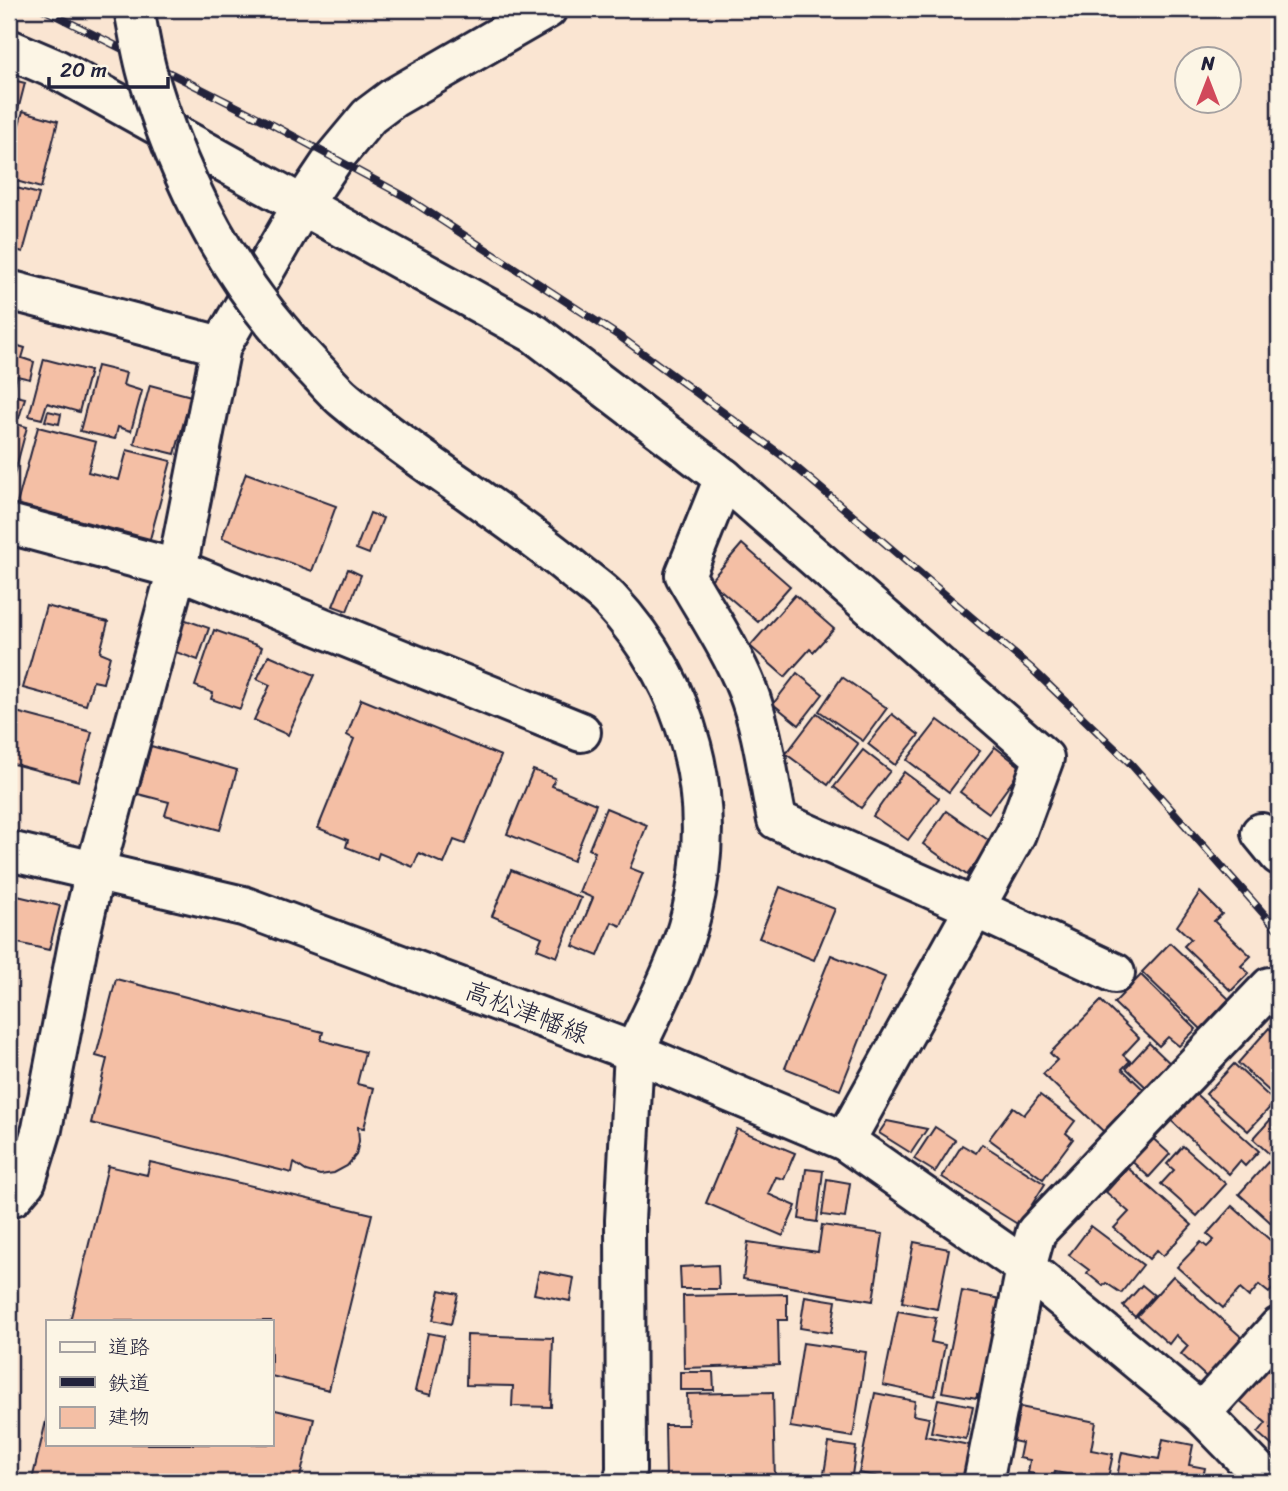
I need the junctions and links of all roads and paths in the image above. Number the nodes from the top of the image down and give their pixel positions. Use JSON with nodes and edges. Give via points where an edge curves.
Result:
{"nodes":[{"id":1,"x":134,"y":9,"type":"edge"},
{"id":2,"x":547,"y":9,"type":"edge"},
{"id":3,"x":9,"y":50,"type":"edge"},
{"id":4,"x":303,"y":204,"type":"junction"},
{"id":5,"x":9,"y":290,"type":"edge"},
{"id":6,"x":221,"y":346,"type":"junction"},
{"id":7,"x":723,"y":478,"type":"junction"},
{"id":8,"x":9,"y":524,"type":"edge"},
{"id":9,"x":177,"y":569,"type":"junction"},
{"id":10,"x":581,"y":732,"type":"dead end"},
{"id":11,"x":9,"y":851,"type":"edge"},
{"id":12,"x":95,"y":871,"type":"junction"},
{"id":13,"x":975,"y":908,"type":"junction"},
{"id":14,"x":1115,"y":974,"type":"dead end"},
{"id":15,"x":1279,"y":999,"type":"edge"},
{"id":16,"x":634,"y":1052,"type":"junction"},
{"id":17,"x":845,"y":1141,"type":"junction"},
{"id":18,"x":9,"y":1197,"type":"edge"},
{"id":19,"x":1026,"y":1268,"type":"junction"},
{"id":20,"x":1279,"y":1327,"type":"edge"},
{"id":21,"x":1201,"y":1413,"type":"junction"},
{"id":22,"x":1233,"y":1465,"type":"edge"},
{"id":23,"x":623,"y":1482,"type":"edge"},
{"id":24,"x":983,"y":1482,"type":"edge"},
{"id":25,"x":1268,"y":1482,"type":"edge"}],
"edges":[{"from":1,"to":16,"type":"street","bridge":true,"via":[[149,79],[173,150],[205,219],[244,285],[290,344],[343,399],[564,561],[607,598],[644,642],[673,692],[692,746],[702,803],[702,860],[687,927]]},
{"from":2,"to":4,"type":"street","via":[[369,116]]},
{"from":3,"to":4,"type":"street","via":[[58,69]]},
{"from":4,"to":6,"type":"street"},
{"from":4,"to":7,"type":"street","via":[[535,334]]},
{"from":5,"to":6,"type":"street"},
{"from":6,"to":9,"type":"street"},
{"from":7,"to":13,"type":"street","via":[[685,575],[747,689],[777,820]]},
{"from":7,"to":13,"type":"street","via":[[1044,758],[1016,834]]},
{"from":8,"to":9,"type":"street"},
{"from":9,"to":10,"type":"street"},
{"from":9,"to":12,"type":"street"},
{"from":11,"to":12,"type":"street","name":"高松津幡線"},
{"from":12,"to":16,"type":"street","name":"高松津幡線","via":[[243,906]]},
{"from":12,"to":18,"type":"street","via":[[35,1155],[26,1181]]},
{"from":13,"to":14,"type":"street"},
{"from":13,"to":17,"type":"street"},
{"from":15,"to":19,"type":"street","via":[[1270,987],[1036,1232]]},
{"from":16,"to":17,"type":"street","name":"高松津幡線"},
{"from":16,"to":23,"type":"street","via":[[625,1220]]},
{"from":17,"to":19,"type":"street","name":"高松津幡線"},
{"from":19,"to":21,"type":"street","name":"高松津幡線"},
{"from":19,"to":24,"type":"street"},
{"from":20,"to":21,"type":"street"},
{"from":21,"to":22,"type":"street","name":"高松津幡線"},
{"from":22,"to":25,"type":"street","name":"高松津幡線"}]}
